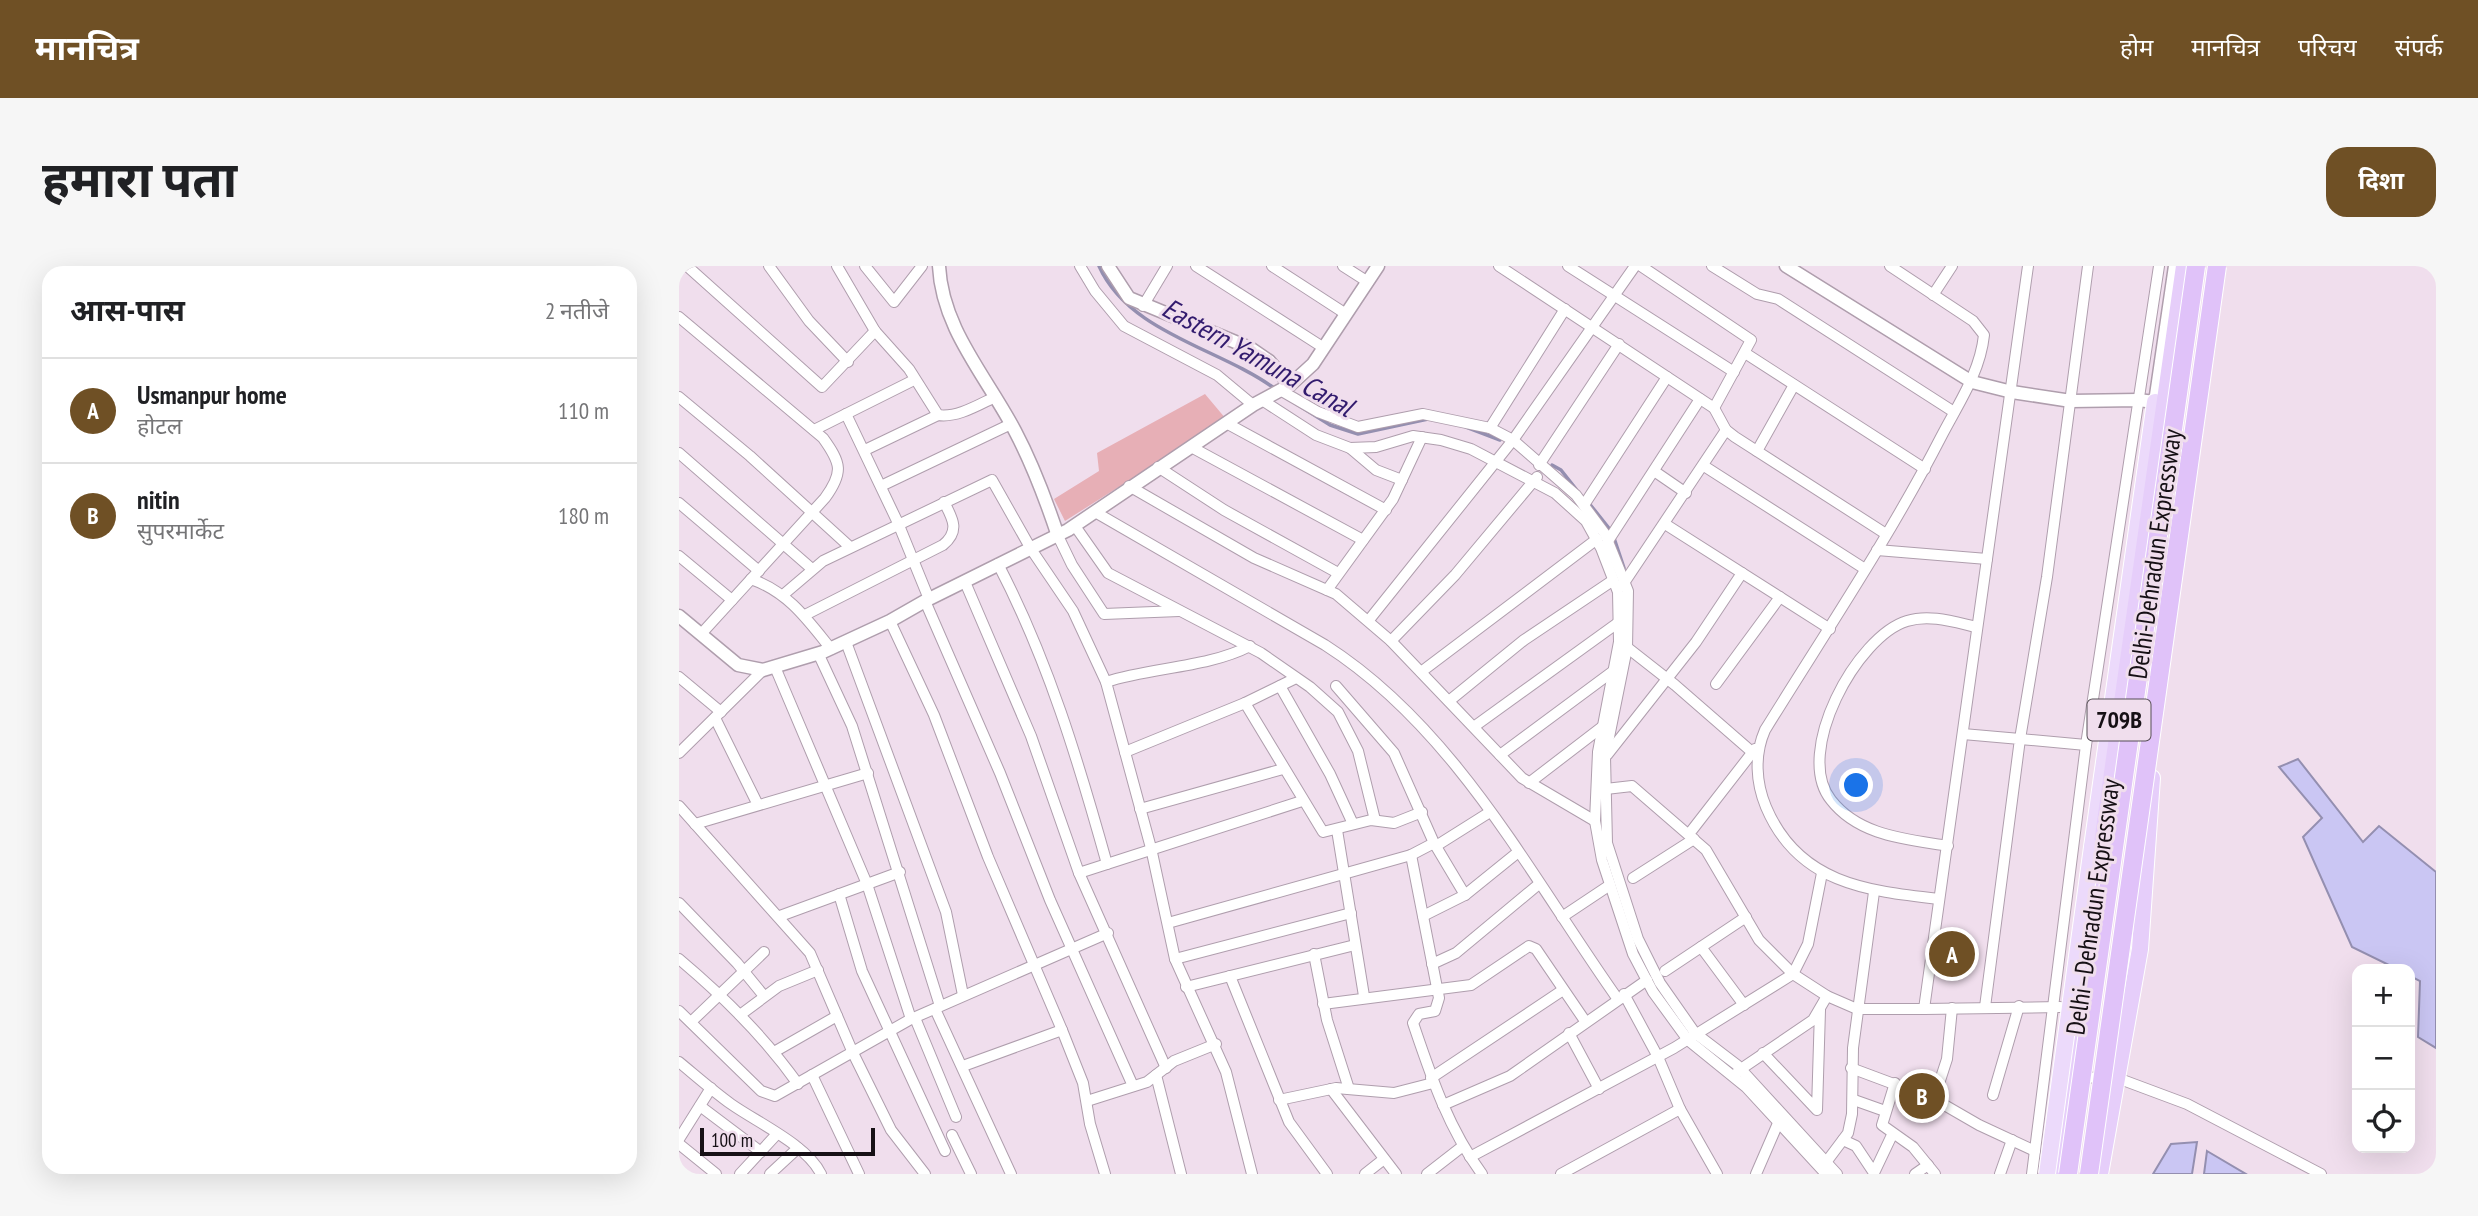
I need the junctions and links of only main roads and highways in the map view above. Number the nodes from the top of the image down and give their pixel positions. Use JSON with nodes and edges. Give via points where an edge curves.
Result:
{"nodes":[{"id":1,"x":2184,"y":266,"type":"edge"},
{"id":2,"x":2196,"y":266,"type":"edge"},
{"id":3,"x":2217,"y":266,"type":"edge"},
{"id":4,"x":2225,"y":266,"type":"edge"},
{"id":5,"x":2160,"y":403,"type":"junction"},
{"id":6,"x":2047,"y":1174,"type":"edge"},
{"id":7,"x":2055,"y":1174,"type":"edge"},
{"id":8,"x":2068,"y":1174,"type":"edge"},
{"id":9,"x":2089,"y":1174,"type":"edge"},
{"id":10,"x":2100,"y":1174,"type":"edge"}],
"edges":[{"from":1,"to":5,"type":"highway","name":"Delhi–Dehradun Expressway","number":"709B"},
{"from":2,"to":8,"type":"highway","name":"Delhi-Dehradun Expressway","bridge":true},
{"from":3,"to":9,"type":"highway","name":"Delhi-Dehradun Expressway","bridge":true},
{"from":4,"to":10,"type":"highway","name":"Delhi–Dehradun Expressway","number":"709B","via":[[2154,751],[2140,948]]},
{"from":5,"to":6,"type":"main road","bridge":true},
{"from":5,"to":7,"type":"highway","name":"Delhi–Dehradun Expressway","number":"709B"}]}
